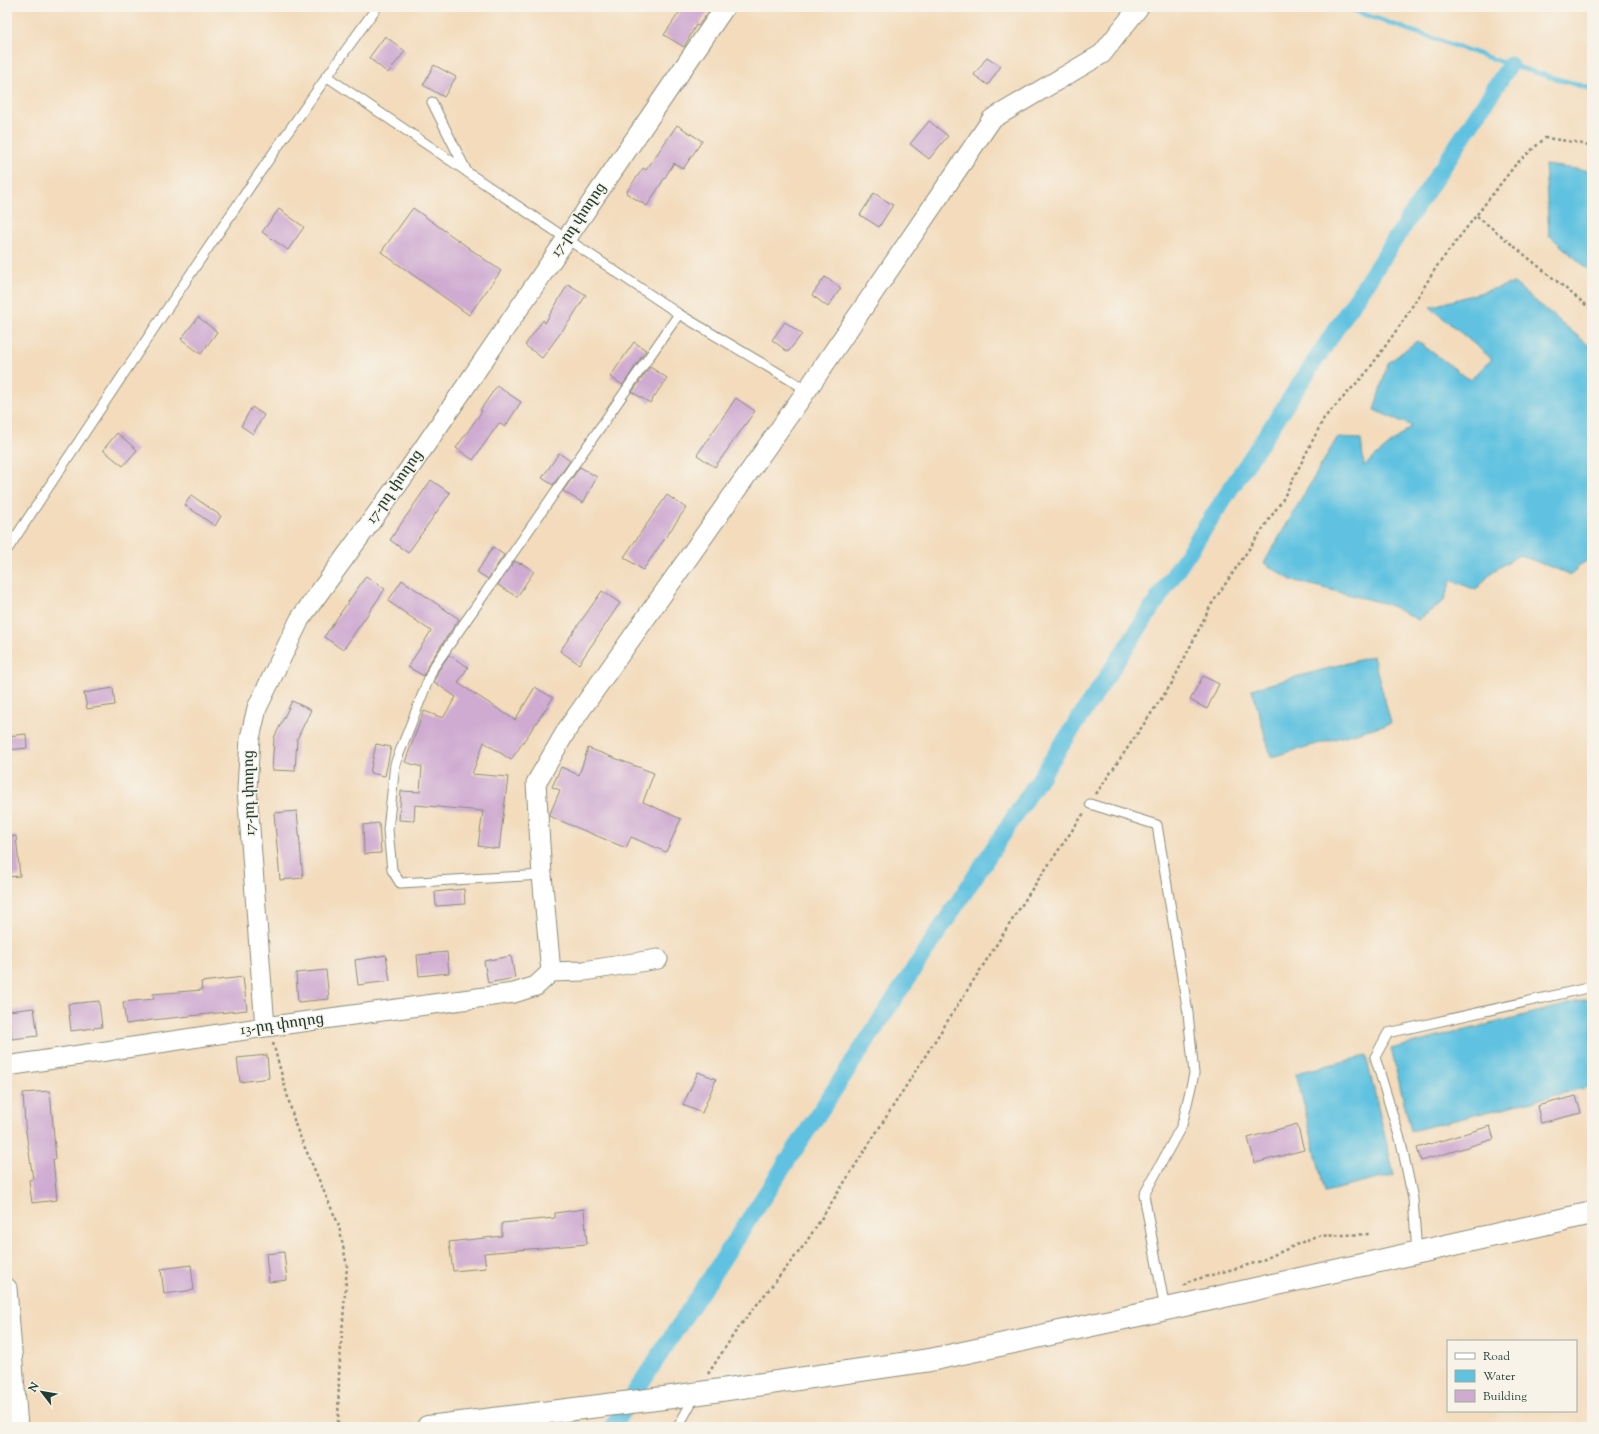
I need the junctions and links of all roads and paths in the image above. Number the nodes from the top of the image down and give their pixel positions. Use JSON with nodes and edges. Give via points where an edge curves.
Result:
{"nodes":[{"id":1,"x":377,"y":7,"type":"edge"},
{"id":2,"x":725,"y":7,"type":"edge"},
{"id":3,"x":1139,"y":7,"type":"edge"},
{"id":4,"x":326,"y":76,"type":"junction"},
{"id":5,"x":432,"y":102,"type":"dead end"},
{"id":6,"x":1592,"y":147,"type":"edge"},
{"id":7,"x":467,"y":172,"type":"junction"},
{"id":8,"x":1477,"y":216,"type":"junction"},
{"id":9,"x":566,"y":239,"type":"junction"},
{"id":10,"x":1592,"y":310,"type":"edge"},
{"id":11,"x":679,"y":314,"type":"junction"},
{"id":12,"x":807,"y":390,"type":"junction"},
{"id":13,"x":7,"y":550,"type":"edge"},
{"id":14,"x":1090,"y":804,"type":"junction"},
{"id":15,"x":542,"y":875,"type":"junction"},
{"id":16,"x":658,"y":959,"type":"dead end"},
{"id":17,"x":551,"y":972,"type":"junction"},
{"id":18,"x":1592,"y":987,"type":"edge"},
{"id":19,"x":265,"y":1027,"type":"junction"},
{"id":20,"x":7,"y":1066,"type":"edge"},
{"id":21,"x":1592,"y":1213,"type":"edge"},
{"id":22,"x":1370,"y":1234,"type":"dead end"},
{"id":23,"x":1417,"y":1253,"type":"junction"},
{"id":24,"x":7,"y":1288,"type":"edge"},
{"id":25,"x":1172,"y":1308,"type":"junction"},
{"id":26,"x":696,"y":1393,"type":"junction"},
{"id":27,"x":18,"y":1427,"type":"edge"},
{"id":28,"x":338,"y":1427,"type":"edge"},
{"id":29,"x":428,"y":1427,"type":"edge"},
{"id":30,"x":678,"y":1427,"type":"edge"}],
"edges":[{"from":1,"to":4,"type":"lane"},
{"from":2,"to":9,"type":"street","name":"17-րդ փողոց"},
{"from":3,"to":12,"type":"street","via":[[1102,54],[992,119]]},
{"from":4,"to":7,"type":"lane"},
{"from":4,"to":13,"type":"lane","via":[[183,283]]},
{"from":5,"to":7,"type":"lane"},
{"from":6,"to":8,"type":"path","via":[[1545,138],[1516,164]]},
{"from":7,"to":9,"type":"lane"},
{"from":8,"to":10,"type":"path"},
{"from":8,"to":14,"type":"path","via":[[1438,266],[1367,372],[1324,418],[1283,499],[1211,605],[1172,683]]},
{"from":9,"to":11,"type":"lane"},
{"from":9,"to":19,"type":"street","name":"17-րդ փողոց","via":[[411,465],[300,619],[257,708],[250,738],[247,789]]},
{"from":11,"to":12,"type":"lane"},
{"from":11,"to":15,"type":"lane","via":[[434,668],[395,764],[388,830],[392,870],[400,883]]},
{"from":12,"to":15,"type":"street","via":[[568,728],[536,783]]},
{"from":14,"to":25,"type":"lane","via":[[1157,825],[1188,1013],[1194,1074],[1191,1089],[1182,1125],[1144,1195]]},
{"from":14,"to":26,"type":"path","via":[[1032,889],[805,1244],[736,1330]]},
{"from":15,"to":17,"type":"street"},
{"from":16,"to":17,"type":"street","via":[[584,971]]},
{"from":17,"to":19,"type":"street","name":"13-րդ փողոց","via":[[536,986],[514,993]]},
{"from":18,"to":23,"type":"lane","via":[[1388,1033],[1375,1057],[1401,1142],[1413,1199]]},
{"from":19,"to":20,"type":"street","name":"13-րդ փողոց"},
{"from":19,"to":28,"type":"path","via":[[276,1051],[296,1127],[339,1226],[347,1266]]},
{"from":21,"to":23,"type":"main road"},
{"from":22,"to":25,"type":"path","via":[[1316,1236],[1258,1262],[1187,1282]]},
{"from":23,"to":25,"type":"main road"},
{"from":24,"to":27,"type":"street"},
{"from":25,"to":26,"type":"main road","via":[[930,1360]]},
{"from":26,"to":29,"type":"main road"},
{"from":26,"to":30,"type":"lane"}]}
